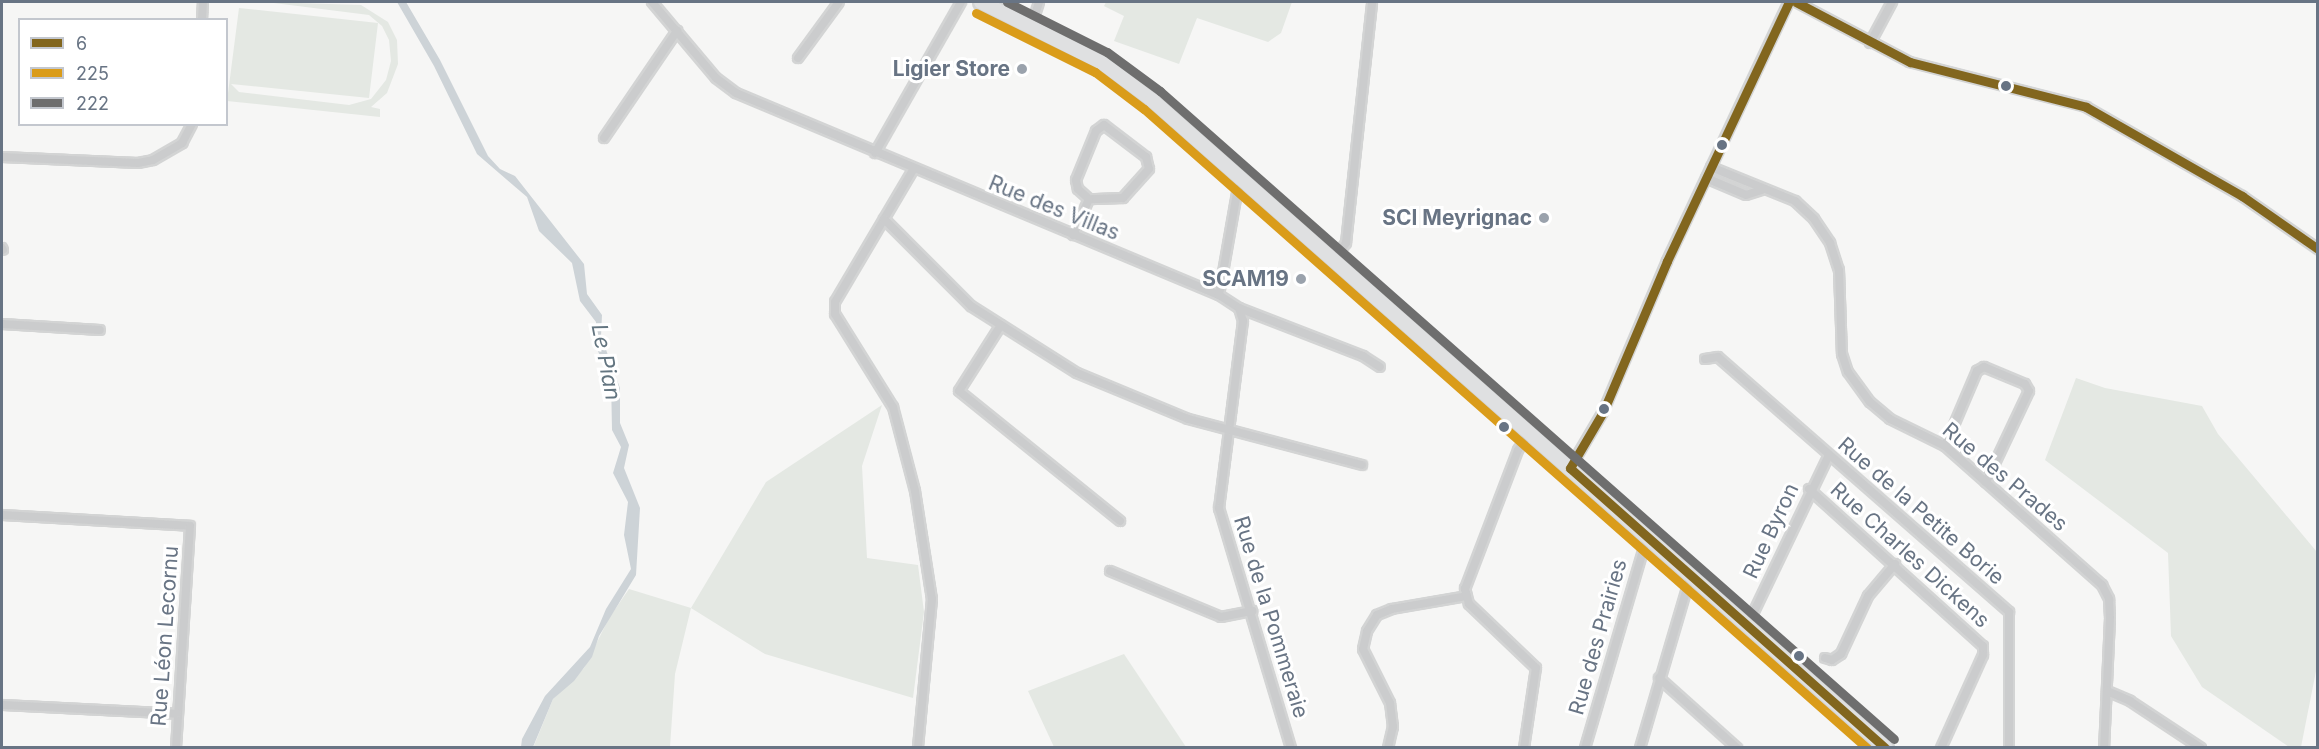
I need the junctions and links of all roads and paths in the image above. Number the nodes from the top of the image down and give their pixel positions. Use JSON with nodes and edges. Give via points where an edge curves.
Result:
{"nodes":[{"id":1,"x":203,"y":2,"type":"edge"},
{"id":2,"x":652,"y":2,"type":"edge"},
{"id":3,"x":839,"y":2,"type":"edge"},
{"id":4,"x":961,"y":2,"type":"edge"},
{"id":5,"x":981,"y":2,"type":"edge"},
{"id":6,"x":1039,"y":2,"type":"edge"},
{"id":7,"x":1372,"y":2,"type":"edge"},
{"id":8,"x":1789,"y":2,"type":"edge"},
{"id":9,"x":1796,"y":2,"type":"edge"},
{"id":10,"x":1892,"y":2,"type":"edge"},
{"id":11,"x":202,"y":18,"type":"edge"},
{"id":12,"x":1031,"y":27,"type":"junction"},
{"id":13,"x":677,"y":31,"type":"junction"},
{"id":14,"x":1870,"y":43,"type":"junction"},
{"id":15,"x":798,"y":58,"type":"dead end"},
{"id":16,"x":191,"y":126,"type":"edge"},
{"id":17,"x":604,"y":138,"type":"dead end"},
{"id":18,"x":875,"y":153,"type":"junction"},
{"id":19,"x":2,"y":157,"type":"edge"},
{"id":20,"x":1711,"y":167,"type":"junction"},
{"id":21,"x":913,"y":170,"type":"junction"},
{"id":22,"x":1706,"y":178,"type":"junction"},
{"id":23,"x":1244,"y":182,"type":"junction"},
{"id":24,"x":1764,"y":189,"type":"junction"},
{"id":25,"x":1089,"y":199,"type":"junction"},
{"id":26,"x":884,"y":219,"type":"junction"},
{"id":27,"x":1073,"y":235,"type":"junction"},
{"id":28,"x":2318,"y":249,"type":"edge"},
{"id":29,"x":1334,"y":260,"type":"junction"},
{"id":30,"x":1219,"y":295,"type":"junction"},
{"id":31,"x":1239,"y":308,"type":"junction"},
{"id":32,"x":2,"y":324,"type":"edge"},
{"id":33,"x":1001,"y":325,"type":"junction"},
{"id":34,"x":100,"y":330,"type":"dead end"},
{"id":35,"x":1705,"y":358,"type":"dead end"},
{"id":36,"x":1380,"y":367,"type":"dead end"},
{"id":37,"x":1229,"y":429,"type":"junction"},
{"id":38,"x":1530,"y":433,"type":"junction"},
{"id":39,"x":1945,"y":446,"type":"junction"},
{"id":40,"x":1828,"y":455,"type":"junction"},
{"id":41,"x":1362,"y":465,"type":"dead end"},
{"id":42,"x":1570,"y":468,"type":"junction"},
{"id":43,"x":1986,"y":482,"type":"junction"},
{"id":44,"x":1809,"y":489,"type":"junction"},
{"id":45,"x":2,"y":515,"type":"edge"},
{"id":46,"x":1120,"y":521,"type":"dead end"},
{"id":47,"x":1647,"y":537,"type":"junction"},
{"id":48,"x":1895,"y":564,"type":"junction"},
{"id":49,"x":1110,"y":571,"type":"dead end"},
{"id":50,"x":1691,"y":575,"type":"junction"},
{"id":51,"x":1467,"y":596,"type":"junction"},
{"id":52,"x":1252,"y":611,"type":"junction"},
{"id":53,"x":1748,"y":624,"type":"junction"},
{"id":54,"x":1825,"y":658,"type":"dead end"},
{"id":55,"x":1659,"y":678,"type":"junction"},
{"id":56,"x":2107,"y":691,"type":"junction"},
{"id":57,"x":2,"y":705,"type":"edge"},
{"id":58,"x":178,"y":714,"type":"junction"},
{"id":59,"x":176,"y":747,"type":"edge"},
{"id":60,"x":918,"y":747,"type":"edge"},
{"id":61,"x":1292,"y":747,"type":"edge"},
{"id":62,"x":1388,"y":747,"type":"edge"},
{"id":63,"x":1524,"y":747,"type":"edge"},
{"id":64,"x":1585,"y":747,"type":"edge"},
{"id":65,"x":1640,"y":747,"type":"edge"},
{"id":66,"x":1737,"y":747,"type":"edge"},
{"id":67,"x":1886,"y":747,"type":"edge"},
{"id":68,"x":1941,"y":747,"type":"edge"},
{"id":69,"x":2009,"y":747,"type":"edge"},
{"id":70,"x":2104,"y":747,"type":"edge"},
{"id":71,"x":2201,"y":747,"type":"edge"}],
"edges":[{"from":1,"to":11,"type":"street"},
{"from":2,"to":13,"type":"street","name":"Rue des Villas"},
{"from":3,"to":15,"type":"street"},
{"from":4,"to":18,"type":"street"},
{"from":5,"to":12,"type":"main road"},
{"from":6,"to":12,"type":"street"},
{"from":7,"to":29,"type":"street","via":[[1346,243]]},
{"from":8,"to":20,"type":"street"},
{"from":9,"to":14,"type":"street"},
{"from":10,"to":14,"type":"street"},
{"from":12,"to":23,"type":"main road","via":[[1128,80]]},
{"from":13,"to":17,"type":"street"},
{"from":13,"to":18,"type":"street","name":"Rue des Villas","via":[[716,78],[736,93]]},
{"from":14,"to":28,"type":"street","via":[[1933,69],[2086,106],[2242,196]]},
{"from":16,"to":19,"type":"street","via":[[182,143],[153,160],[138,163]]},
{"from":18,"to":21,"type":"street","name":"Rue des Villas"},
{"from":20,"to":22,"type":"street"},
{"from":20,"to":24,"type":"street","name":"Rue des Prades"},
{"from":21,"to":26,"type":"street"},
{"from":21,"to":27,"type":"street","name":"Rue des Villas"},
{"from":22,"to":24,"type":"street","name":"Rue des Prades","via":[[1746,195]]},
{"from":22,"to":42,"type":"street","via":[[1603,412]]},
{"from":23,"to":29,"type":"main road"},
{"from":23,"to":30,"type":"street","via":[[1237,192]]},
{"from":24,"to":39,"type":"street","name":"Rue des Prades","via":[[1795,201],[1814,219],[1830,243],[1839,270],[1842,354],[1861,391],[1890,419]]},
{"from":25,"to":25,"type":"street","via":[[1123,198],[1149,169],[1146,157],[1104,125],[1096,131],[1076,180],[1078,189]]},
{"from":25,"to":27,"type":"street"},
{"from":26,"to":33,"type":"street","via":[[971,306]]},
{"from":26,"to":60,"type":"street","via":[[835,302],[835,314],[893,407],[915,491],[932,599]]},
{"from":27,"to":30,"type":"street","name":"Rue des Villas"},
{"from":29,"to":38,"type":"main road"},
{"from":30,"to":31,"type":"street"},
{"from":31,"to":36,"type":"street","via":[[1352,351]]},
{"from":31,"to":37,"type":"street","name":"Rue de la Pommeraie","via":[[1243,321]]},
{"from":32,"to":34,"type":"street"},
{"from":33,"to":37,"type":"street","via":[[1077,374],[1188,419]]},
{"from":33,"to":46,"type":"street","via":[[959,391]]},
{"from":35,"to":40,"type":"street","name":"Rue de la Petite Borie","via":[[1718,357]]},
{"from":37,"to":41,"type":"street"},
{"from":37,"to":52,"type":"street","name":"Rue de la Pommeraie","via":[[1219,508]]},
{"from":38,"to":42,"type":"main road"},
{"from":38,"to":51,"type":"street","via":[[1518,450],[1466,589]]},
{"from":39,"to":43,"type":"street","name":"Rue des Prades"},
{"from":39,"to":43,"type":"street","via":[[1977,371],[1984,367],[2025,384],[2028,391]]},
{"from":40,"to":44,"type":"street","name":"Rue Byron"},
{"from":40,"to":69,"type":"street","name":"Rue de la Petite Borie","via":[[2008,612]]},
{"from":42,"to":47,"type":"main road"},
{"from":43,"to":56,"type":"street","name":"Rue des Prades","via":[[2094,577],[2109,599]]},
{"from":44,"to":48,"type":"street","name":"Rue Charles Dickens"},
{"from":44,"to":53,"type":"street","name":"Rue Byron"},
{"from":45,"to":58,"type":"street","name":"Rue Léon Lecornu","via":[[190,526]]},
{"from":47,"to":50,"type":"main road"},
{"from":47,"to":64,"type":"street","name":"Rue des Prairies"},
{"from":48,"to":54,"type":"street","via":[[1868,596],[1841,654],[1833,660]]},
{"from":48,"to":68,"type":"street","name":"Rue Charles Dickens","via":[[1983,646],[1983,655]]},
{"from":49,"to":52,"type":"street","via":[[1221,617]]},
{"from":50,"to":53,"type":"main road"},
{"from":50,"to":55,"type":"street"},
{"from":51,"to":62,"type":"street","via":[[1392,609],[1377,615],[1367,632],[1363,649],[1390,703],[1392,727]]},
{"from":51,"to":63,"type":"street","via":[[1469,604],[1536,668]]},
{"from":52,"to":61,"type":"street","name":"Rue de la Pommeraie"},
{"from":53,"to":67,"type":"main road"},
{"from":55,"to":65,"type":"street"},
{"from":55,"to":66,"type":"street"},
{"from":56,"to":70,"type":"street"},
{"from":56,"to":71,"type":"street","via":[[2130,701]]},
{"from":57,"to":58,"type":"street"},
{"from":58,"to":59,"type":"street","name":"Rue Léon Lecornu"}]}
